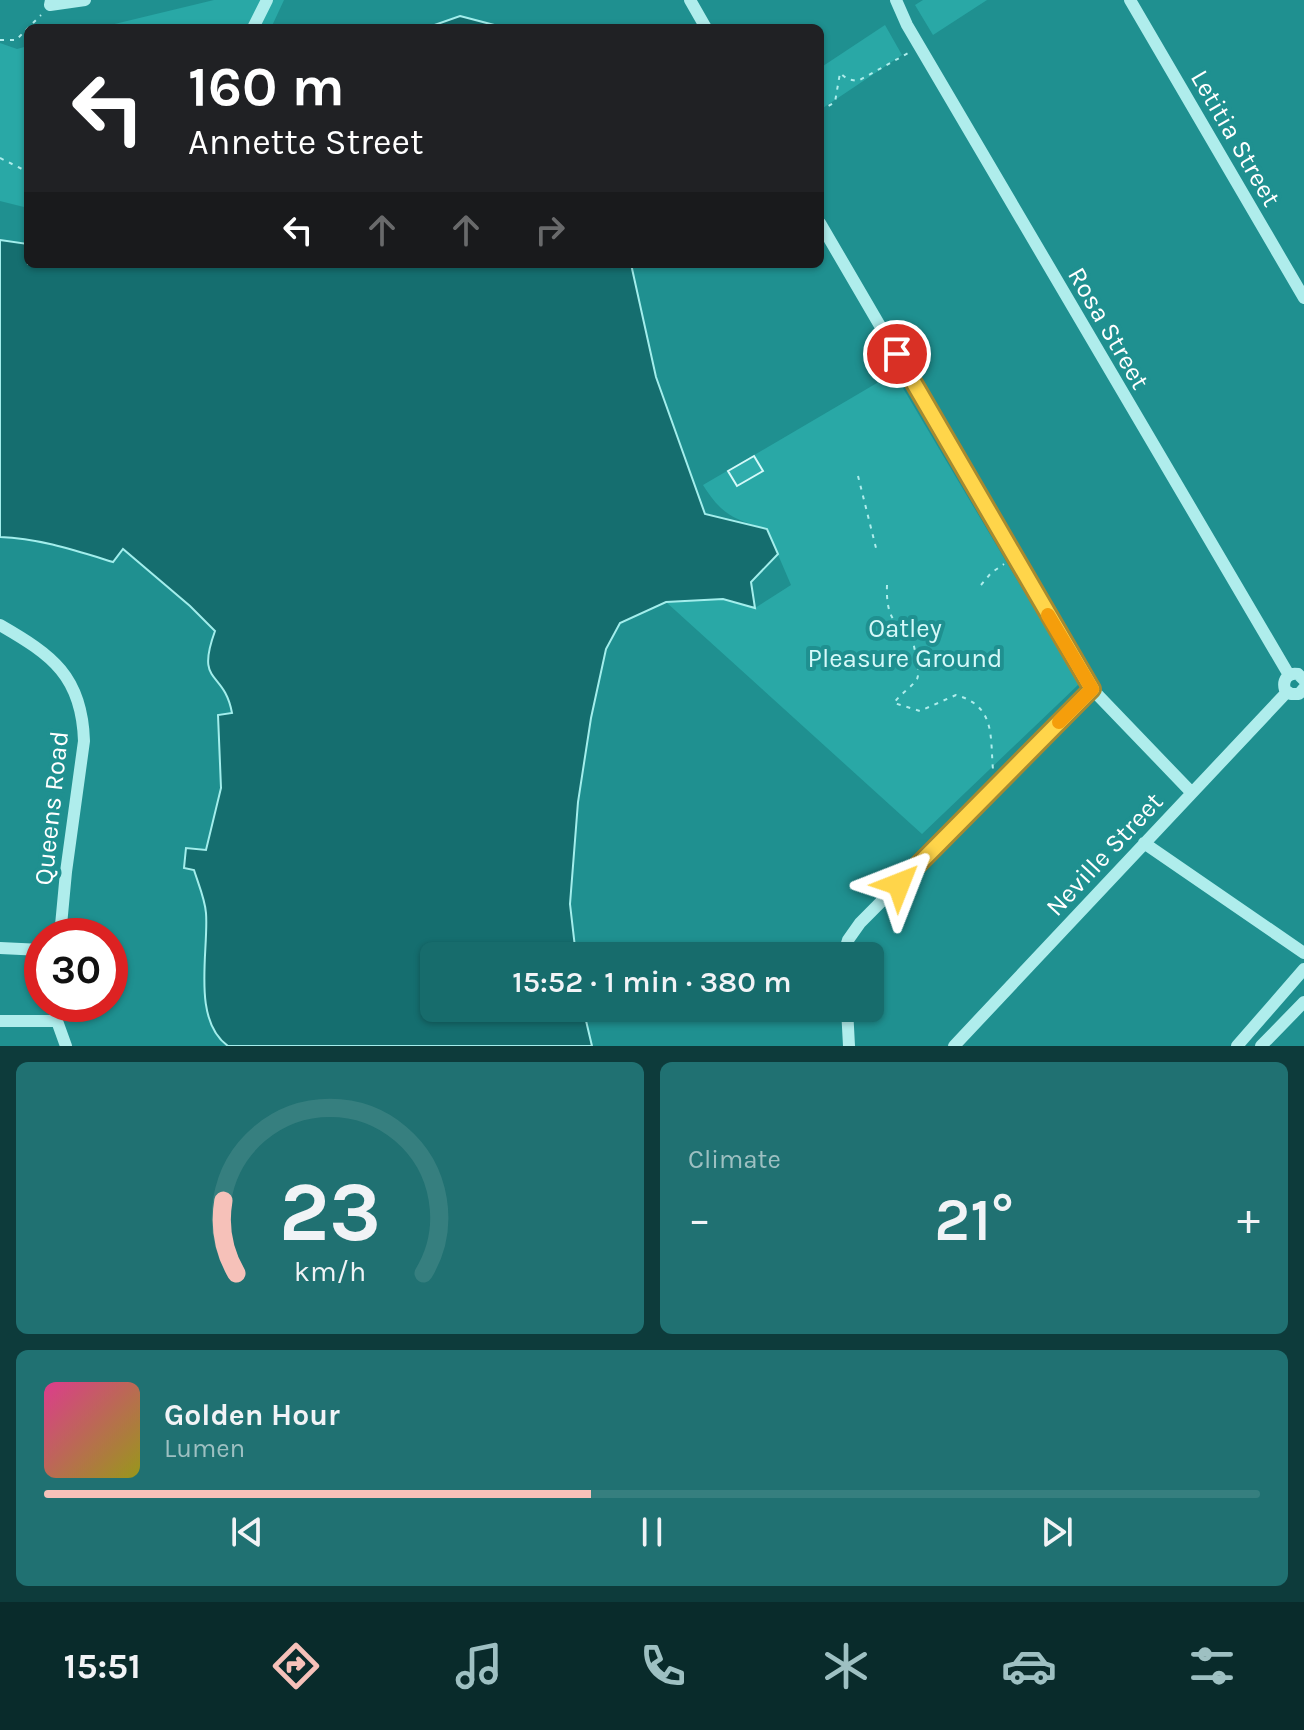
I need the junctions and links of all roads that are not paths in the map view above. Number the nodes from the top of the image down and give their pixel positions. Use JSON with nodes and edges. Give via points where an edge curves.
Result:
{"nodes":[{"id":1,"x":85,"y":0,"type":"edge"},
{"id":2,"x":267,"y":0,"type":"edge"},
{"id":3,"x":690,"y":0,"type":"edge"},
{"id":4,"x":896,"y":0,"type":"edge"},
{"id":5,"x":1130,"y":0,"type":"edge"},
{"id":6,"x":50,"y":3,"type":"edge"},
{"id":7,"x":255,"y":24,"type":"edge"},
{"id":8,"x":704,"y":24,"type":"edge"},
{"id":9,"x":824,"y":230,"type":"edge"},
{"id":10,"x":1304,"y":298,"type":"edge"},
{"id":11,"x":0,"y":625,"type":"edge"},
{"id":12,"x":1299,"y":684,"type":"edge"},
{"id":13,"x":1092,"y":689,"type":"junction"},
{"id":14,"x":1192,"y":793,"type":"junction"},
{"id":15,"x":1144,"y":843,"type":"junction"},
{"id":16,"x":62,"y":918,"type":"edge"},
{"id":17,"x":848,"y":942,"type":"edge"},
{"id":18,"x":0,"y":948,"type":"edge"},
{"id":19,"x":24,"y":949,"type":"edge"},
{"id":20,"x":1304,"y":953,"type":"edge"},
{"id":21,"x":1304,"y":969,"type":"edge"},
{"id":22,"x":1304,"y":1002,"type":"edge"},
{"id":23,"x":0,"y":1021,"type":"edge"},
{"id":24,"x":24,"y":1021,"type":"edge"},
{"id":25,"x":57,"y":1022,"type":"edge"},
{"id":26,"x":848,"y":1022,"type":"edge"},
{"id":27,"x":66,"y":1046,"type":"edge"},
{"id":28,"x":849,"y":1046,"type":"edge"},
{"id":29,"x":954,"y":1046,"type":"edge"},
{"id":30,"x":1237,"y":1046,"type":"edge"},
{"id":31,"x":1261,"y":1046,"type":"edge"}],
"edges":[{"from":1,"to":6,"type":"street"},
{"from":2,"to":7,"type":"street"},
{"from":3,"to":8,"type":"street"},
{"from":4,"to":12,"type":"street","name":"Rosa Street"},
{"from":5,"to":10,"type":"street","name":"Letitia Street"},
{"from":9,"to":13,"type":"street"},
{"from":11,"to":16,"type":"street","name":"Queens Road","via":[[59,667],[75,693],[84,724]]},
{"from":12,"to":14,"type":"street","name":"Neville Street"},
{"from":13,"to":14,"type":"street"},
{"from":13,"to":17,"type":"street","via":[[852,931]]},
{"from":14,"to":15,"type":"street","name":"Neville Street"},
{"from":15,"to":20,"type":"street"},
{"from":15,"to":29,"type":"street","name":"Neville Street"},
{"from":18,"to":19,"type":"street"},
{"from":21,"to":30,"type":"street"},
{"from":22,"to":31,"type":"street"},
{"from":23,"to":24,"type":"street"},
{"from":25,"to":27,"type":"street"},
{"from":26,"to":28,"type":"street"}]}
